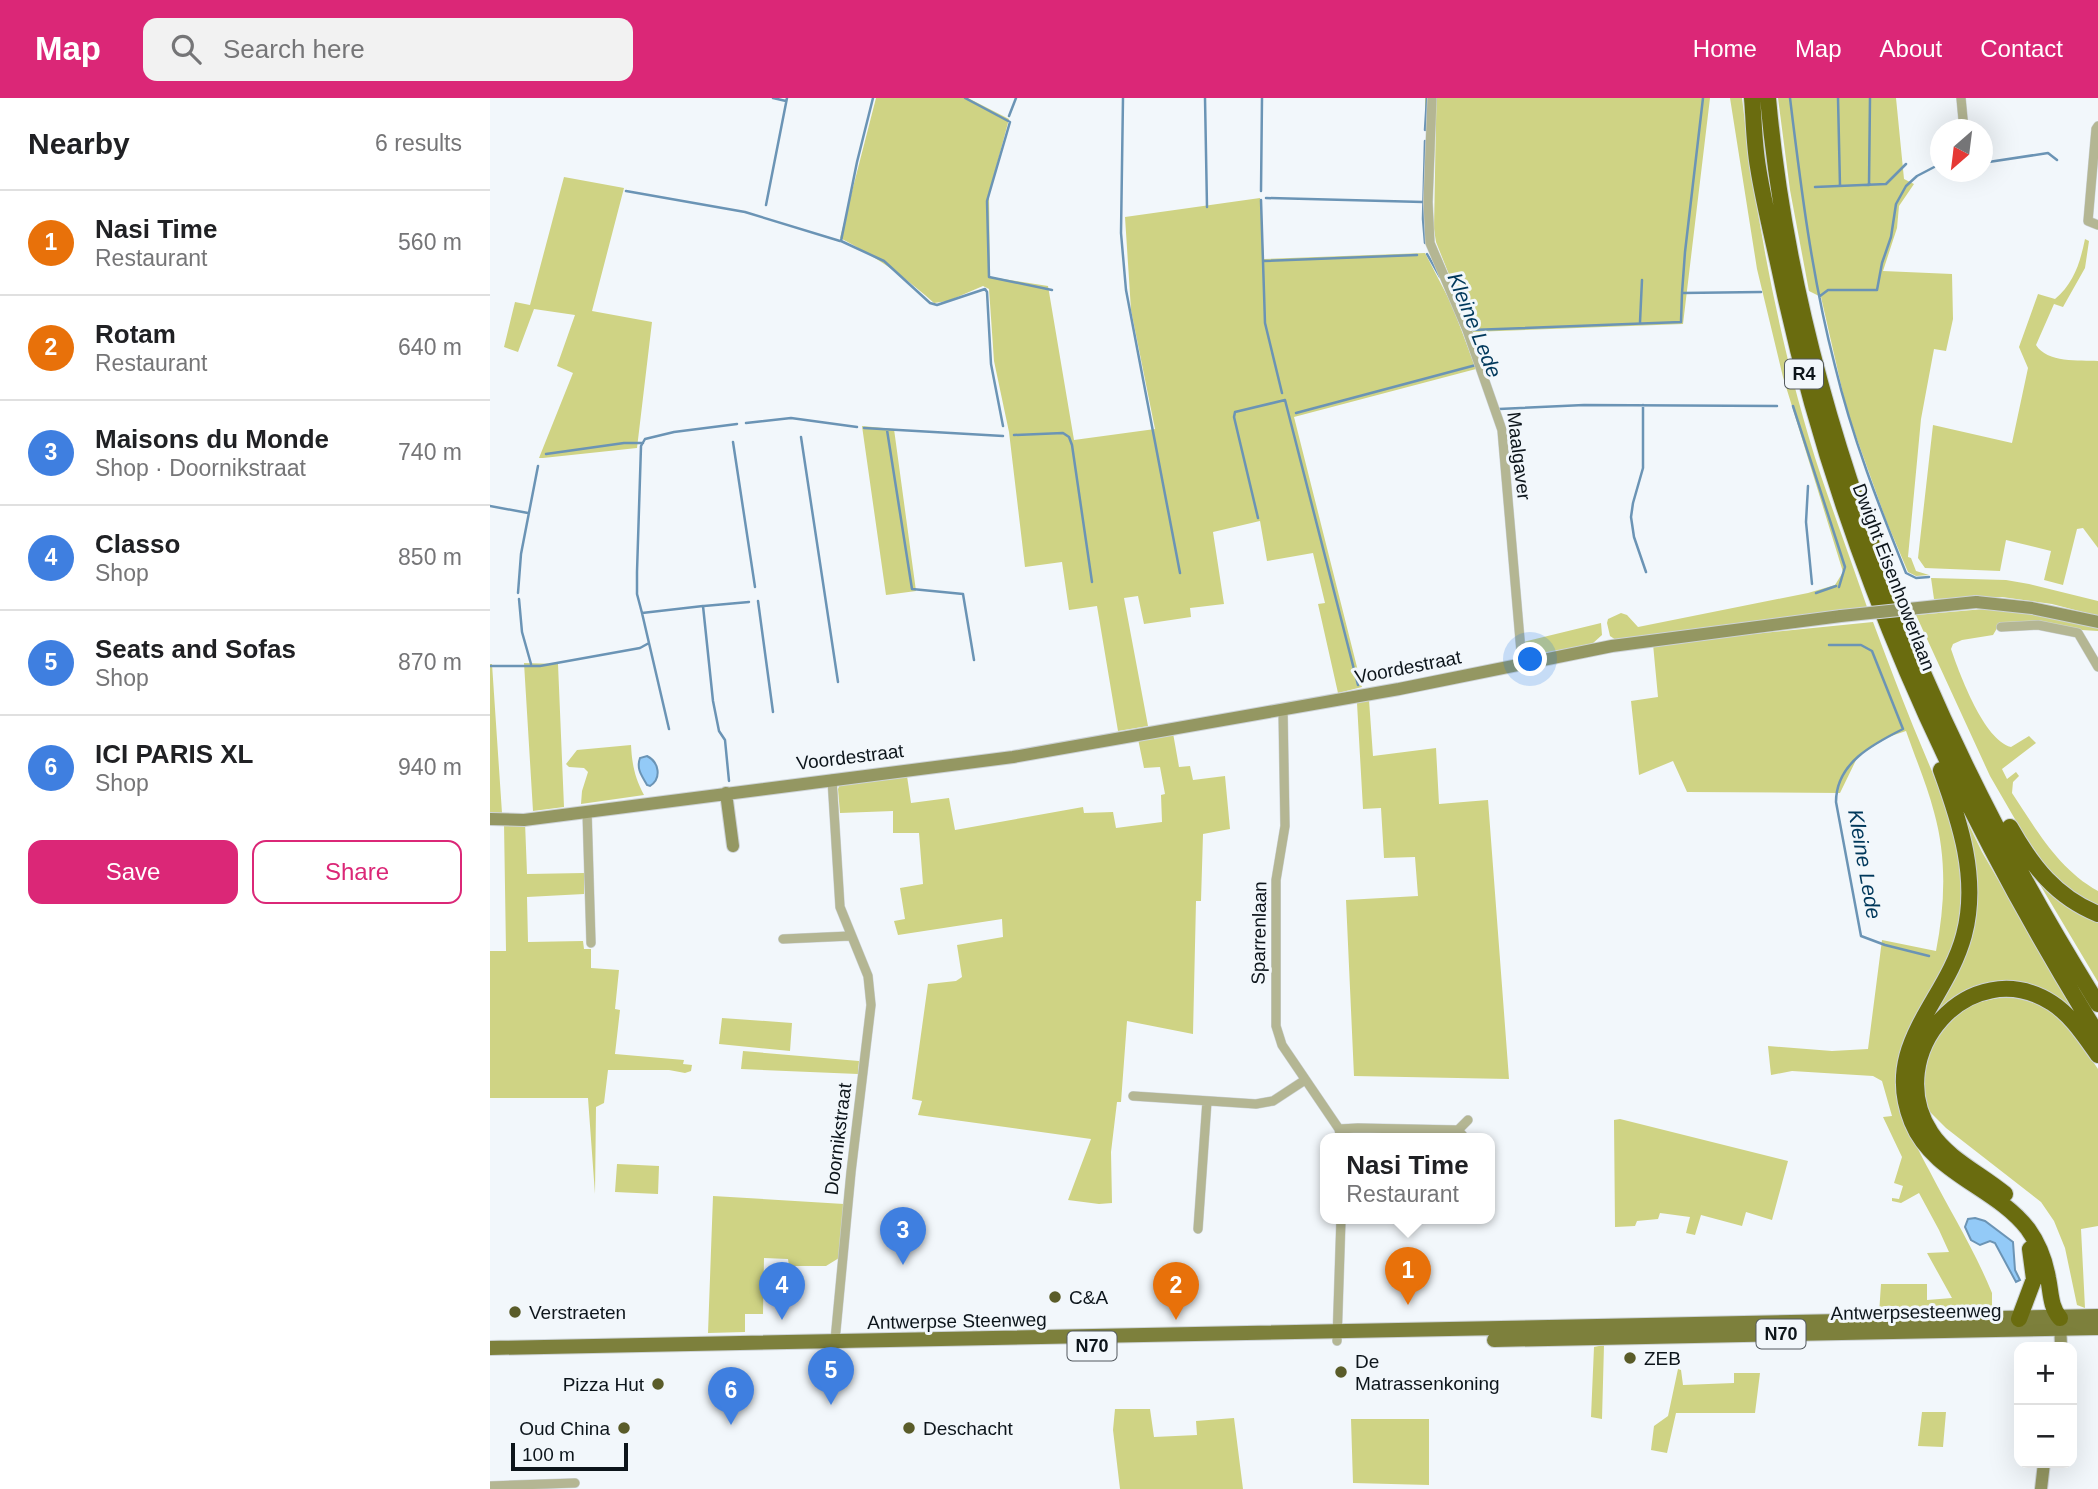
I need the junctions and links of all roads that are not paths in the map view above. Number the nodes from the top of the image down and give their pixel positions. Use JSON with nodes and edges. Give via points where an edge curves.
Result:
{"nodes":[{"id":1,"x":1432,"y":98,"type":"edge"},
{"id":2,"x":1752,"y":98,"type":"edge"},
{"id":3,"x":1768,"y":98,"type":"edge"},
{"id":4,"x":1961,"y":98,"type":"edge"},
{"id":5,"x":1963,"y":119,"type":"edge"},
{"id":6,"x":2098,"y":126,"type":"edge"},
{"id":7,"x":2098,"y":225,"type":"edge"},
{"id":8,"x":2098,"y":622,"type":"edge"},
{"id":9,"x":2001,"y":627,"type":"dead end"},
{"id":10,"x":1522,"y":663,"type":"junction"},
{"id":11,"x":2098,"y":667,"type":"edge"},
{"id":12,"x":1283,"y":710,"type":"junction"},
{"id":13,"x":1951,"y":733,"type":"junction"},
{"id":14,"x":1934,"y":737,"type":"junction"},
{"id":15,"x":832,"y":779,"type":"junction"},
{"id":16,"x":726,"y":793,"type":"junction"},
{"id":17,"x":587,"y":811,"type":"junction"},
{"id":18,"x":490,"y":819,"type":"edge"},
{"id":19,"x":733,"y":846,"type":"dead end"},
{"id":20,"x":2098,"y":914,"type":"edge"},
{"id":21,"x":850,"y":936,"type":"junction"},
{"id":22,"x":783,"y":939,"type":"dead end"},
{"id":23,"x":592,"y":943,"type":"dead end"},
{"id":24,"x":2098,"y":1004,"type":"edge"},
{"id":25,"x":2098,"y":1035,"type":"edge"},
{"id":26,"x":2098,"y":1055,"type":"edge"},
{"id":27,"x":1305,"y":1080,"type":"junction"},
{"id":28,"x":1133,"y":1096,"type":"dead end"},
{"id":29,"x":1207,"y":1101,"type":"junction"},
{"id":30,"x":1468,"y":1120,"type":"dead end"},
{"id":31,"x":1339,"y":1133,"type":"edge"},
{"id":32,"x":1461,"y":1133,"type":"edge"},
{"id":33,"x":2014,"y":1215,"type":"junction"},
{"id":34,"x":1341,"y":1224,"type":"edge"},
{"id":35,"x":1198,"y":1229,"type":"dead end"},
{"id":36,"x":2098,"y":1317,"type":"edge"},
{"id":37,"x":2019,"y":1319,"type":"junction"},
{"id":38,"x":2060,"y":1323,"type":"junction"},
{"id":39,"x":1875,"y":1327,"type":"junction"},
{"id":40,"x":2098,"y":1328,"type":"edge"},
{"id":41,"x":1508,"y":1330,"type":"joint"},
{"id":42,"x":1702,"y":1330,"type":"junction"},
{"id":43,"x":1337,"y":1337,"type":"junction"},
{"id":44,"x":1482,"y":1340,"type":"joint"},
{"id":45,"x":2061,"y":1342,"type":"edge"},
{"id":46,"x":834,"y":1346,"type":"junction"},
{"id":47,"x":490,"y":1348,"type":"edge"},
{"id":48,"x":490,"y":1357,"type":"edge"},
{"id":49,"x":2044,"y":1468,"type":"edge"},
{"id":50,"x":575,"y":1483,"type":"dead end"},
{"id":51,"x":490,"y":1486,"type":"edge"},
{"id":52,"x":2041,"y":1489,"type":"edge"}],
"edges":[{"from":1,"to":10,"type":"street","name":"Maalgaver","via":[[1430,243],[1502,430]]},
{"from":2,"to":14,"type":"highway","name":"Dwight Eisenhowerlaan","number":"R4","via":[[1758,165],[1816,421],[1853,535]]},
{"from":3,"to":13,"type":"highway","name":"Dwight Eisenhowerlaan","number":"R4","via":[[1776,172],[1826,408],[1906,631]]},
{"from":4,"to":5,"type":"street"},
{"from":6,"to":7,"type":"street","via":[[2088,221]]},
{"from":8,"to":10,"type":"street","name":"Voordestraat","bridge":true,"via":[[1976,602],[1612,646]]},
{"from":9,"to":11,"type":"street","via":[[2038,625],[2078,634]]},
{"from":10,"to":12,"type":"street","name":"Voordestraat"},
{"from":12,"to":15,"type":"street","name":"Voordestraat","via":[[1013,757]]},
{"from":12,"to":27,"type":"street","name":"Sparrenlaan","via":[[1285,826],[1276,880],[1276,1026],[1282,1045]]},
{"from":13,"to":20,"type":"highway","via":[[2033,865],[2067,899]]},
{"from":13,"to":24,"type":"highway","name":"Dwight Eisenhowerlaan","number":"R4","via":[[2008,846]]},
{"from":14,"to":25,"type":"highway","name":"Dwight Eisenhowerlaan","number":"R4"},
{"from":14,"to":33,"type":"highway","via":[[1961,830],[1969,900],[1956,956],[1913,1035],[1905,1090],[1912,1123],[1935,1156]]},
{"from":15,"to":16,"type":"street","name":"Voordestraat"},
{"from":15,"to":21,"type":"street","name":"Doornikstraat","via":[[840,908]]},
{"from":16,"to":17,"type":"street","name":"Voordestraat"},
{"from":16,"to":19,"type":"street"},
{"from":17,"to":18,"type":"street","name":"Voordestraat","via":[[524,820]]},
{"from":17,"to":23,"type":"street"},
{"from":21,"to":22,"type":"street"},
{"from":21,"to":46,"type":"street","name":"Doornikstraat","via":[[868,976],[871,1005]]},
{"from":26,"to":38,"type":"highway","via":[[2055,1005],[2027,992],[1995,991],[1955,1005],[1938,1021],[1926,1039],[1915,1082],[1918,1102],[1934,1137],[2022,1208],[2038,1229],[2056,1270]]},
{"from":27,"to":29,"type":"street","via":[[1273,1101]]},
{"from":27,"to":31,"type":"street","name":"Sparrenlaan"},
{"from":28,"to":29,"type":"street"},
{"from":29,"to":35,"type":"street"},
{"from":30,"to":32,"type":"street"},
{"from":33,"to":37,"type":"highway","via":[[2034,1267]]},
{"from":33,"to":38,"type":"highway","via":[[2038,1245]]},
{"from":34,"to":43,"type":"street"},
{"from":36,"to":38,"type":"main road","name":"Antwerpsesteenweg","number":"N70"},
{"from":37,"to":38,"type":"main road","name":"Antwerpsesteenweg","number":"N70"},
{"from":37,"to":39,"type":"main road","name":"Antwerpsesteenweg","number":"N70"},
{"from":38,"to":39,"type":"main road","name":"Antwerpsesteenweg","number":"N70"},
{"from":38,"to":40,"type":"main road","name":"Antwerpsesteenweg","number":"N70"},
{"from":38,"to":45,"type":"street"},
{"from":39,"to":42,"type":"main road","name":"Antwerpsesteenweg","number":"N70"},
{"from":41,"to":42,"type":"main road","name":"Antwerpsesteenweg","number":"N70"},
{"from":41,"to":43,"type":"main road","name":"Antwerpse Steenweg","number":"N70"},
{"from":42,"to":44,"type":"main road","name":"Antwerpsesteenweg","number":"N70"},
{"from":43,"to":44,"type":"main road","name":"Antwerpse Steenweg","number":"N70"},
{"from":43,"to":46,"type":"main road","name":"Antwerpse Steenweg","number":"N70"},
{"from":46,"to":47,"type":"main road","name":"Antwerpse Steenweg","number":"N70"},
{"from":46,"to":48,"type":"main road","name":"Antwerpse Steenweg","number":"N70"},
{"from":49,"to":52,"type":"street"},
{"from":50,"to":51,"type":"street"}]}
